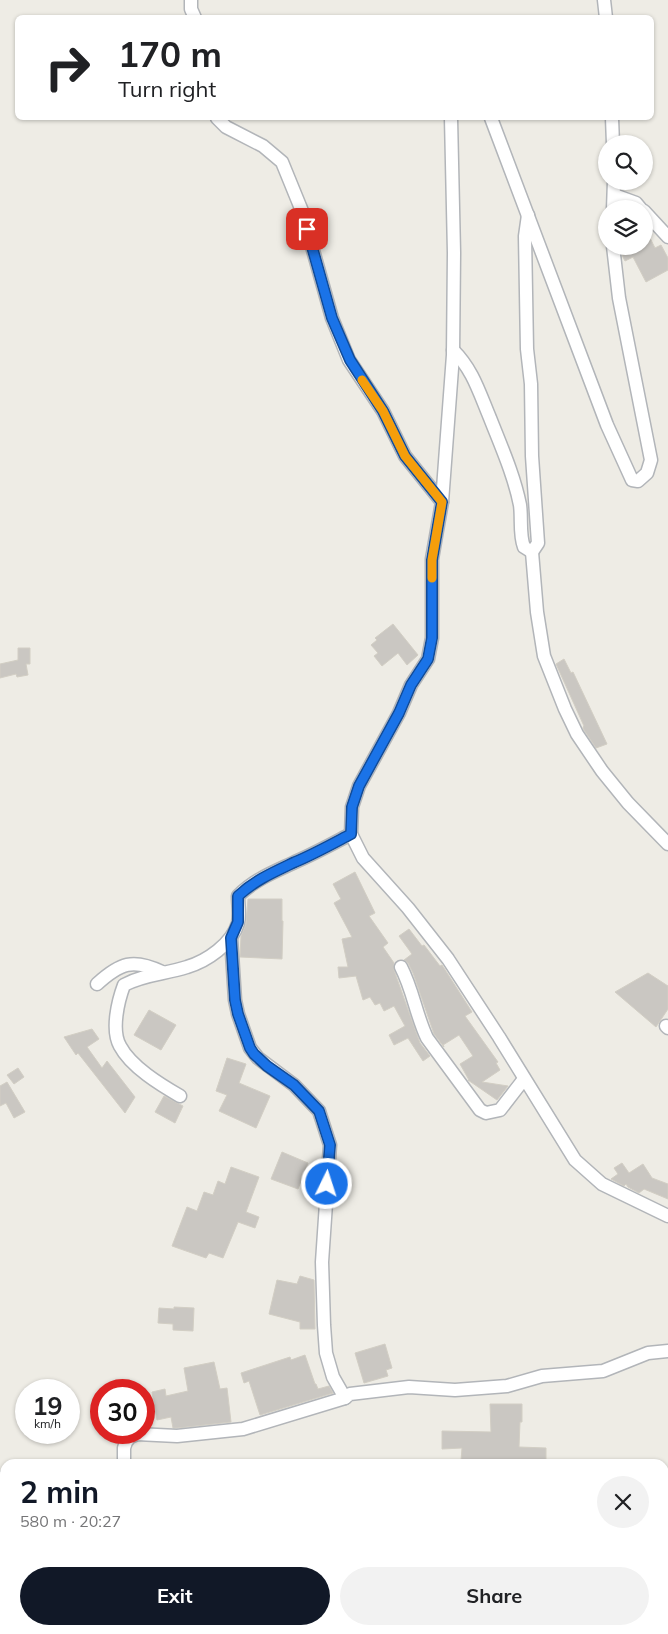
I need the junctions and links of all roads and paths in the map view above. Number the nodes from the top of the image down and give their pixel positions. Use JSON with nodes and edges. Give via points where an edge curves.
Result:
{"nodes":[{"id":1,"x":191,"y":0,"type":"edge"},
{"id":2,"x":604,"y":0,"type":"edge"},
{"id":3,"x":194,"y":15,"type":"edge"},
{"id":4,"x":606,"y":15,"type":"edge"},
{"id":5,"x":219,"y":120,"type":"edge"},
{"id":6,"x":450,"y":120,"type":"edge"},
{"id":7,"x":492,"y":120,"type":"edge"},
{"id":8,"x":612,"y":120,"type":"edge"},
{"id":9,"x":613,"y":135,"type":"edge"},
{"id":10,"x":614,"y":190,"type":"edge"},
{"id":11,"x":614,"y":195,"type":"junction"},
{"id":12,"x":614,"y":200,"type":"edge"},
{"id":13,"x":628,"y":200,"type":"edge"},
{"id":14,"x":528,"y":215,"type":"junction"},
{"id":15,"x":653,"y":221,"type":"edge"},
{"id":16,"x":668,"y":237,"type":"edge"},
{"id":17,"x":614,"y":255,"type":"edge"},
{"id":18,"x":453,"y":350,"type":"junction"},
{"id":19,"x":442,"y":502,"type":"junction"},
{"id":20,"x":532,"y":552,"type":"junction"},
{"id":21,"x":351,"y":834,"type":"junction"},
{"id":22,"x":668,"y":844,"type":"edge"},
{"id":23,"x":231,"y":938,"type":"junction"},
{"id":24,"x":401,"y":966,"type":"dead end"},
{"id":25,"x":162,"y":972,"type":"junction"},
{"id":26,"x":97,"y":984,"type":"dead end"},
{"id":27,"x":524,"y":1079,"type":"junction"},
{"id":28,"x":180,"y":1096,"type":"dead end"},
{"id":29,"x":668,"y":1216,"type":"edge"},
{"id":30,"x":668,"y":1351,"type":"edge"},
{"id":31,"x":345,"y":1398,"type":"junction"},
{"id":32,"x":124,"y":1459,"type":"edge"}],
"edges":[{"from":1,"to":3,"type":"street"},
{"from":2,"to":4,"type":"street"},
{"from":5,"to":19,"type":"street","via":[[263,146],[282,162],[302,211],[332,318],[350,360],[383,411],[405,456]]},
{"from":6,"to":18,"type":"street"},
{"from":7,"to":14,"type":"street"},
{"from":8,"to":9,"type":"street"},
{"from":10,"to":11,"type":"street"},
{"from":11,"to":12,"type":"street"},
{"from":11,"to":13,"type":"street"},
{"from":14,"to":17,"type":"street","via":[[607,425],[632,480],[638,481],[647,473],[651,460],[619,298]]},
{"from":14,"to":20,"type":"street","via":[[525,236],[527,349],[532,384],[532,456],[538,543]]},
{"from":15,"to":16,"type":"street"},
{"from":18,"to":19,"type":"street"},
{"from":18,"to":20,"type":"street","via":[[465,362],[500,440],[520,507],[521,540],[524,547]]},
{"from":19,"to":21,"type":"street","via":[[432,560],[432,638],[428,659],[411,685],[359,786],[352,807]]},
{"from":20,"to":22,"type":"street","via":[[544,656],[573,726],[591,756],[628,803]]},
{"from":21,"to":23,"type":"street","via":[[248,886],[238,896],[238,922]]},
{"from":21,"to":27,"type":"street","via":[[363,858],[448,959]]},
{"from":23,"to":25,"type":"street","via":[[198,963]]},
{"from":23,"to":31,"type":"street","via":[[235,1000],[250,1048],[319,1111],[330,1145],[322,1262],[324,1325],[326,1353]]},
{"from":24,"to":27,"type":"street","via":[[427,1038],[480,1110],[486,1113],[500,1110]]},
{"from":25,"to":26,"type":"street","via":[[136,963],[120,966]]},
{"from":25,"to":28,"type":"street","via":[[124,985],[116,1012],[116,1034],[126,1055],[152,1078]]},
{"from":27,"to":29,"type":"street","via":[[575,1160],[602,1184]]},
{"from":30,"to":31,"type":"street","via":[[648,1353],[603,1371],[542,1376],[507,1386],[455,1390],[409,1386],[350,1394]]},
{"from":31,"to":32,"type":"street","via":[[243,1429],[177,1436],[137,1434],[126,1442]]}]}
